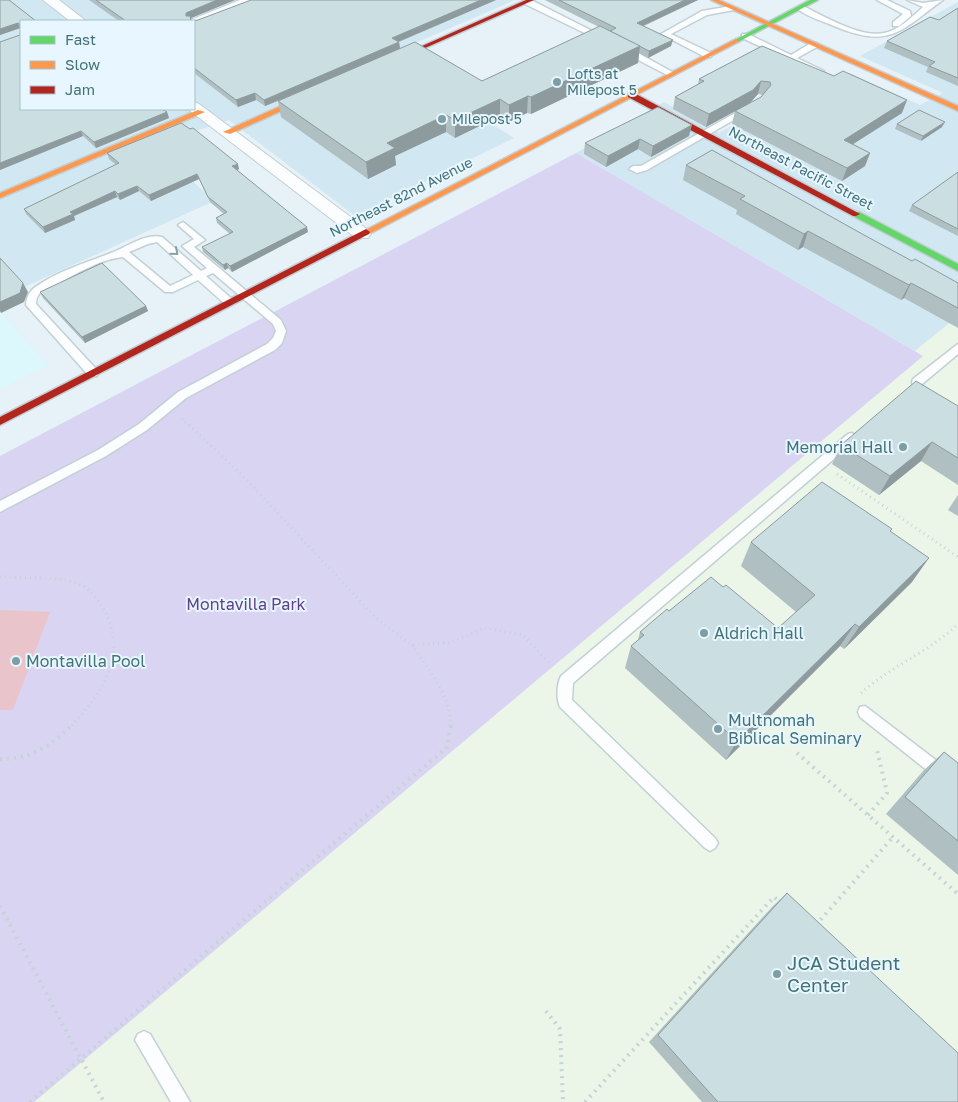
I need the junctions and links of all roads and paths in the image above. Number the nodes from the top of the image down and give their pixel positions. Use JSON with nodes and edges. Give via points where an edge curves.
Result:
{"nodes":[{"id":1,"x":50,"y":0,"type":"edge"},
{"id":2,"x":252,"y":0,"type":"edge"},
{"id":3,"x":714,"y":0,"type":"edge"},
{"id":4,"x":881,"y":0,"type":"edge"},
{"id":5,"x":911,"y":0,"type":"edge"},
{"id":6,"x":939,"y":0,"type":"edge"},
{"id":7,"x":530,"y":1,"type":"edge"},
{"id":8,"x":807,"y":4,"type":"edge"},
{"id":9,"x":930,"y":4,"type":"junction"},
{"id":10,"x":731,"y":8,"type":"junction"},
{"id":11,"x":70,"y":20,"type":"edge"},
{"id":12,"x":195,"y":22,"type":"edge"},
{"id":13,"x":768,"y":24,"type":"junction"},
{"id":14,"x":745,"y":36,"type":"junction"},
{"id":15,"x":814,"y":45,"type":"junction"},
{"id":16,"x":708,"y":55,"type":"junction"},
{"id":17,"x":791,"y":58,"type":"junction"},
{"id":18,"x":378,"y":66,"type":"edge"},
{"id":19,"x":822,"y":72,"type":"edge"},
{"id":20,"x":672,"y":74,"type":"junction"},
{"id":21,"x":324,"y":90,"type":"edge"},
{"id":22,"x":631,"y":95,"type":"junction"},
{"id":23,"x":754,"y":106,"type":"edge"},
{"id":24,"x":958,"y":109,"type":"edge"},
{"id":25,"x":197,"y":110,"type":"edge"},
{"id":26,"x":227,"y":132,"type":"junction"},
{"id":27,"x":705,"y":134,"type":"junction"},
{"id":28,"x":633,"y":169,"type":"dead end"},
{"id":29,"x":0,"y":196,"type":"edge"},
{"id":30,"x":183,"y":225,"type":"dead end"},
{"id":31,"x":362,"y":234,"type":"junction"},
{"id":32,"x":116,"y":254,"type":"junction"},
{"id":33,"x":958,"y":268,"type":"edge"},
{"id":34,"x":213,"y":269,"type":"junction"},
{"id":35,"x":200,"y":275,"type":"junction"},
{"id":36,"x":244,"y":294,"type":"junction"},
{"id":37,"x":229,"y":302,"type":"junction"},
{"id":38,"x":958,"y":348,"type":"edge"},
{"id":39,"x":93,"y":373,"type":"junction"},
{"id":40,"x":917,"y":386,"type":"edge"},
{"id":41,"x":0,"y":405,"type":"edge"},
{"id":42,"x":166,"y":408,"type":"junction"},
{"id":43,"x":4,"y":419,"type":"edge"},
{"id":44,"x":866,"y":425,"type":"edge"},
{"id":45,"x":822,"y":463,"type":"junction"},
{"id":46,"x":0,"y":507,"type":"edge"},
{"id":47,"x":958,"y":557,"type":"edge"},
{"id":48,"x":0,"y":577,"type":"edge"},
{"id":49,"x":958,"y":624,"type":"edge"},
{"id":50,"x":412,"y":645,"type":"junction"},
{"id":51,"x":566,"y":680,"type":"junction"},
{"id":52,"x":865,"y":712,"type":"junction"},
{"id":53,"x":797,"y":754,"type":"dead end"},
{"id":54,"x":0,"y":759,"type":"edge"},
{"id":55,"x":958,"y":786,"type":"edge"},
{"id":56,"x":868,"y":815,"type":"junction"},
{"id":57,"x":893,"y":837,"type":"junction"},
{"id":58,"x":710,"y":843,"type":"dead end"},
{"id":59,"x":958,"y":894,"type":"edge"},
{"id":60,"x":0,"y":906,"type":"edge"},
{"id":61,"x":786,"y":908,"type":"edge"},
{"id":62,"x":810,"y":932,"type":"edge"},
{"id":63,"x":546,"y":1011,"type":"dead end"},
{"id":64,"x":144,"y":1040,"type":"dead end"},
{"id":65,"x":81,"y":1059,"type":"junction"},
{"id":66,"x":30,"y":1102,"type":"edge"},
{"id":67,"x":104,"y":1102,"type":"edge"},
{"id":68,"x":181,"y":1102,"type":"edge"},
{"id":69,"x":564,"y":1102,"type":"edge"},
{"id":70,"x":585,"y":1102,"type":"edge"}],
"edges":[{"from":1,"to":11,"type":"street"},
{"from":2,"to":12,"type":"street"},
{"from":3,"to":10,"type":"street"},
{"from":4,"to":8,"type":"lane","via":[[907,13],[907,16],[880,31],[868,31]]},
{"from":5,"to":9,"type":"lane"},
{"from":6,"to":9,"type":"lane"},
{"from":7,"to":18,"type":"street"},
{"from":7,"to":20,"type":"lane"},
{"from":8,"to":9,"type":"lane","via":[[862,34],[879,36],[902,26]]},
{"from":8,"to":13,"type":"street","name":"Northeast 82nd Avenue"},
{"from":10,"to":13,"type":"street"},
{"from":10,"to":16,"type":"lane","via":[[705,13],[665,34]]},
{"from":13,"to":14,"type":"street","name":"Northeast 82nd Avenue"},
{"from":13,"to":15,"type":"street"},
{"from":14,"to":16,"type":"street","name":"Northeast 82nd Avenue"},
{"from":14,"to":17,"type":"lane"},
{"from":15,"to":17,"type":"lane"},
{"from":15,"to":24,"type":"street"},
{"from":16,"to":20,"type":"street","name":"Northeast 82nd Avenue"},
{"from":17,"to":19,"type":"lane"},
{"from":20,"to":22,"type":"street","name":"Northeast 82nd Avenue"},
{"from":21,"to":26,"type":"street"},
{"from":22,"to":27,"type":"street","name":"Northeast Pacific Street"},
{"from":22,"to":31,"type":"street","name":"Northeast 82nd Avenue"},
{"from":23,"to":27,"type":"lane"},
{"from":25,"to":26,"type":"street"},
{"from":25,"to":29,"type":"street"},
{"from":26,"to":31,"type":"street"},
{"from":27,"to":28,"type":"lane","via":[[644,168]]},
{"from":27,"to":33,"type":"street","name":"Northeast Pacific Street"},
{"from":30,"to":34,"type":"lane","via":[[200,240],[186,246]]},
{"from":31,"to":36,"type":"street","name":"Northeast 82nd Avenue"},
{"from":32,"to":35,"type":"lane","via":[[125,254],[169,290]]},
{"from":32,"to":35,"type":"lane","one_way":true,"via":[[159,239]]},
{"from":32,"to":39,"type":"lane","via":[[36,291],[31,300]]},
{"from":34,"to":35,"type":"lane"},
{"from":34,"to":36,"type":"lane"},
{"from":35,"to":37,"type":"lane"},
{"from":36,"to":37,"type":"street","name":"Northeast 82nd Avenue"},
{"from":36,"to":42,"type":"lane","via":[[280,326],[282,331],[278,340],[271,347],[182,395]]},
{"from":37,"to":39,"type":"street","name":"Northeast 82nd Avenue"},
{"from":38,"to":40,"type":"lane"},
{"from":39,"to":43,"type":"street","name":"Northeast 82nd Avenue"},
{"from":41,"to":43,"type":"lane"},
{"from":42,"to":46,"type":"lane","via":[[102,453]]},
{"from":42,"to":50,"type":"path","via":[[175,412],[244,477],[375,617]]},
{"from":44,"to":45,"type":"lane"},
{"from":45,"to":47,"type":"path"},
{"from":45,"to":51,"type":"lane"},
{"from":48,"to":54,"type":"path","via":[[77,583],[94,596],[115,630],[113,666],[91,706],[61,736],[34,754]]},
{"from":49,"to":52,"type":"path","via":[[941,641],[870,684],[860,694]]},
{"from":50,"to":51,"type":"path","via":[[452,642],[484,628],[523,636]]},
{"from":50,"to":65,"type":"path","via":[[447,705],[452,736],[447,747]]},
{"from":51,"to":58,"type":"lane","via":[[565,702]]},
{"from":52,"to":55,"type":"lane"},
{"from":52,"to":56,"type":"path","via":[[874,735],[887,793]]},
{"from":53,"to":56,"type":"path"},
{"from":56,"to":57,"type":"path"},
{"from":57,"to":59,"type":"path"},
{"from":57,"to":62,"type":"path"},
{"from":60,"to":65,"type":"path"},
{"from":61,"to":70,"type":"path","via":[[774,897]]},
{"from":63,"to":69,"type":"path","via":[[560,1029]]},
{"from":64,"to":68,"type":"lane"},
{"from":65,"to":66,"type":"path"},
{"from":65,"to":67,"type":"path"}]}
